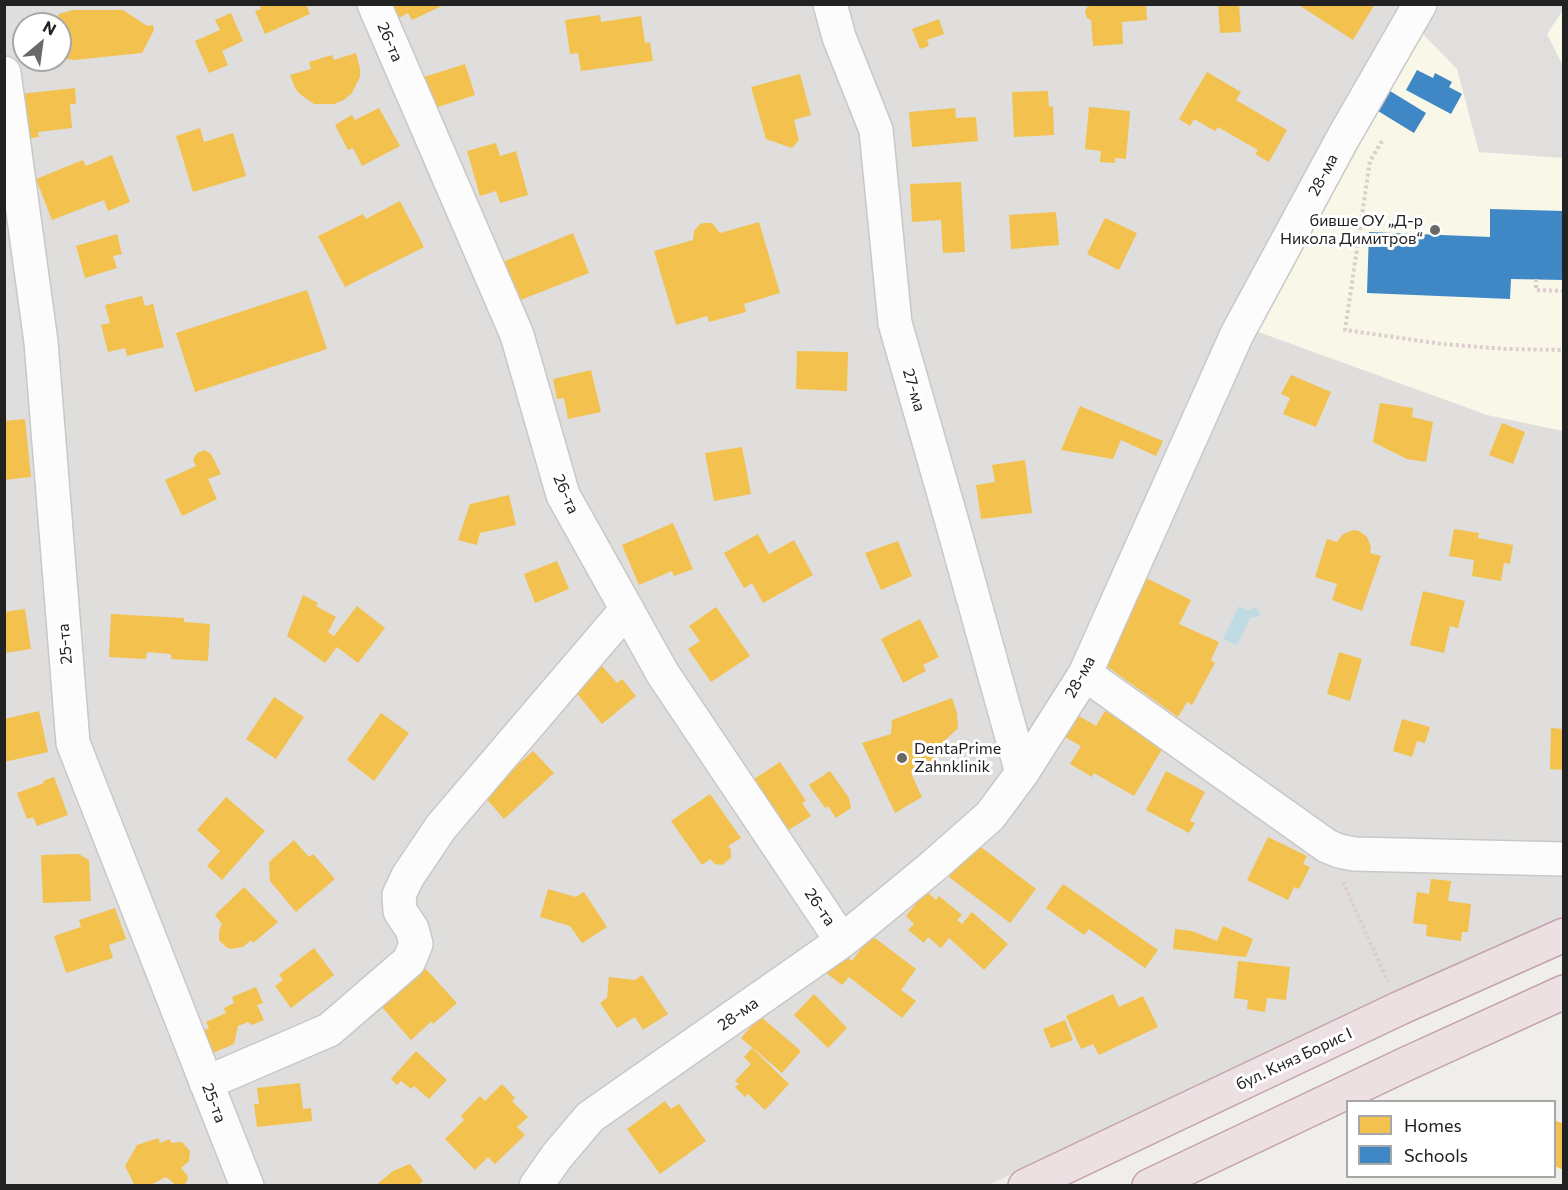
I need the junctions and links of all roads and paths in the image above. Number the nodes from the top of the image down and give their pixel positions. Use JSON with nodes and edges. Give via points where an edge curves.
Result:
{"nodes":[{"id":1,"x":374,"y":4,"type":"edge"},
{"id":2,"x":830,"y":4,"type":"edge"},
{"id":3,"x":1420,"y":4,"type":"edge"},
{"id":4,"x":4,"y":73,"type":"edge"},
{"id":5,"x":1382,"y":141,"type":"dead end"},
{"id":6,"x":1536,"y":279,"type":"dead end"},
{"id":7,"x":1563,"y":291,"type":"edge"},
{"id":8,"x":1563,"y":350,"type":"edge"},
{"id":9,"x":627,"y":609,"type":"junction"},
{"id":10,"x":1084,"y":674,"type":"junction"},
{"id":11,"x":1022,"y":774,"type":"junction"},
{"id":12,"x":1327,"y":846,"type":"junction"},
{"id":13,"x":1563,"y":859,"type":"edge"},
{"id":14,"x":1563,"y":935,"type":"edge"},
{"id":15,"x":842,"y":941,"type":"junction"},
{"id":16,"x":1563,"y":992,"type":"edge"},
{"id":17,"x":1400,"y":1008,"type":"junction"},
{"id":18,"x":1563,"y":1015,"type":"edge"},
{"id":19,"x":206,"y":1083,"type":"junction"},
{"id":20,"x":1354,"y":1100,"type":"edge"},
{"id":21,"x":1346,"y":1103,"type":"edge"},
{"id":22,"x":1159,"y":1181,"type":"edge"},
{"id":23,"x":248,"y":1185,"type":"edge"},
{"id":24,"x":536,"y":1185,"type":"edge"},
{"id":25,"x":1025,"y":1185,"type":"edge"}],
"edges":[{"from":1,"to":9,"type":"street","name":"26-та","via":[[517,335],[563,495]]},
{"from":2,"to":11,"type":"street","name":"27-ма","via":[[876,130],[895,323]]},
{"from":3,"to":10,"type":"street","name":"28-ма","via":[[1237,334]]},
{"from":4,"to":19,"type":"street","name":"25-та","via":[[41,342],[73,743]]},
{"from":5,"to":8,"type":"path","via":[[1370,161],[1345,330],[1442,344]]},
{"from":6,"to":7,"type":"path","via":[[1536,290]]},
{"from":9,"to":15,"type":"street","name":"26-та","via":[[663,674]]},
{"from":9,"to":19,"type":"street","via":[[441,827],[408,876],[399,895],[400,911],[416,944],[409,961],[329,1030]]},
{"from":10,"to":11,"type":"street","name":"28-ма"},
{"from":10,"to":12,"type":"street"},
{"from":11,"to":15,"type":"street","name":"28-ма","via":[[990,816]]},
{"from":12,"to":13,"type":"street","via":[[1354,854]]},
{"from":12,"to":17,"type":"path"},
{"from":14,"to":17,"type":"highway","name":"бул. Княз Борис I"},
{"from":15,"to":24,"type":"street","name":"28-ма","via":[[590,1117]]},
{"from":16,"to":22,"type":"highway"},
{"from":17,"to":25,"type":"highway","name":"бул. Княз Борис I"},
{"from":18,"to":20,"type":"highway"},
{"from":19,"to":23,"type":"street","name":"25-та"},
{"from":21,"to":22,"type":"highway"}]}
